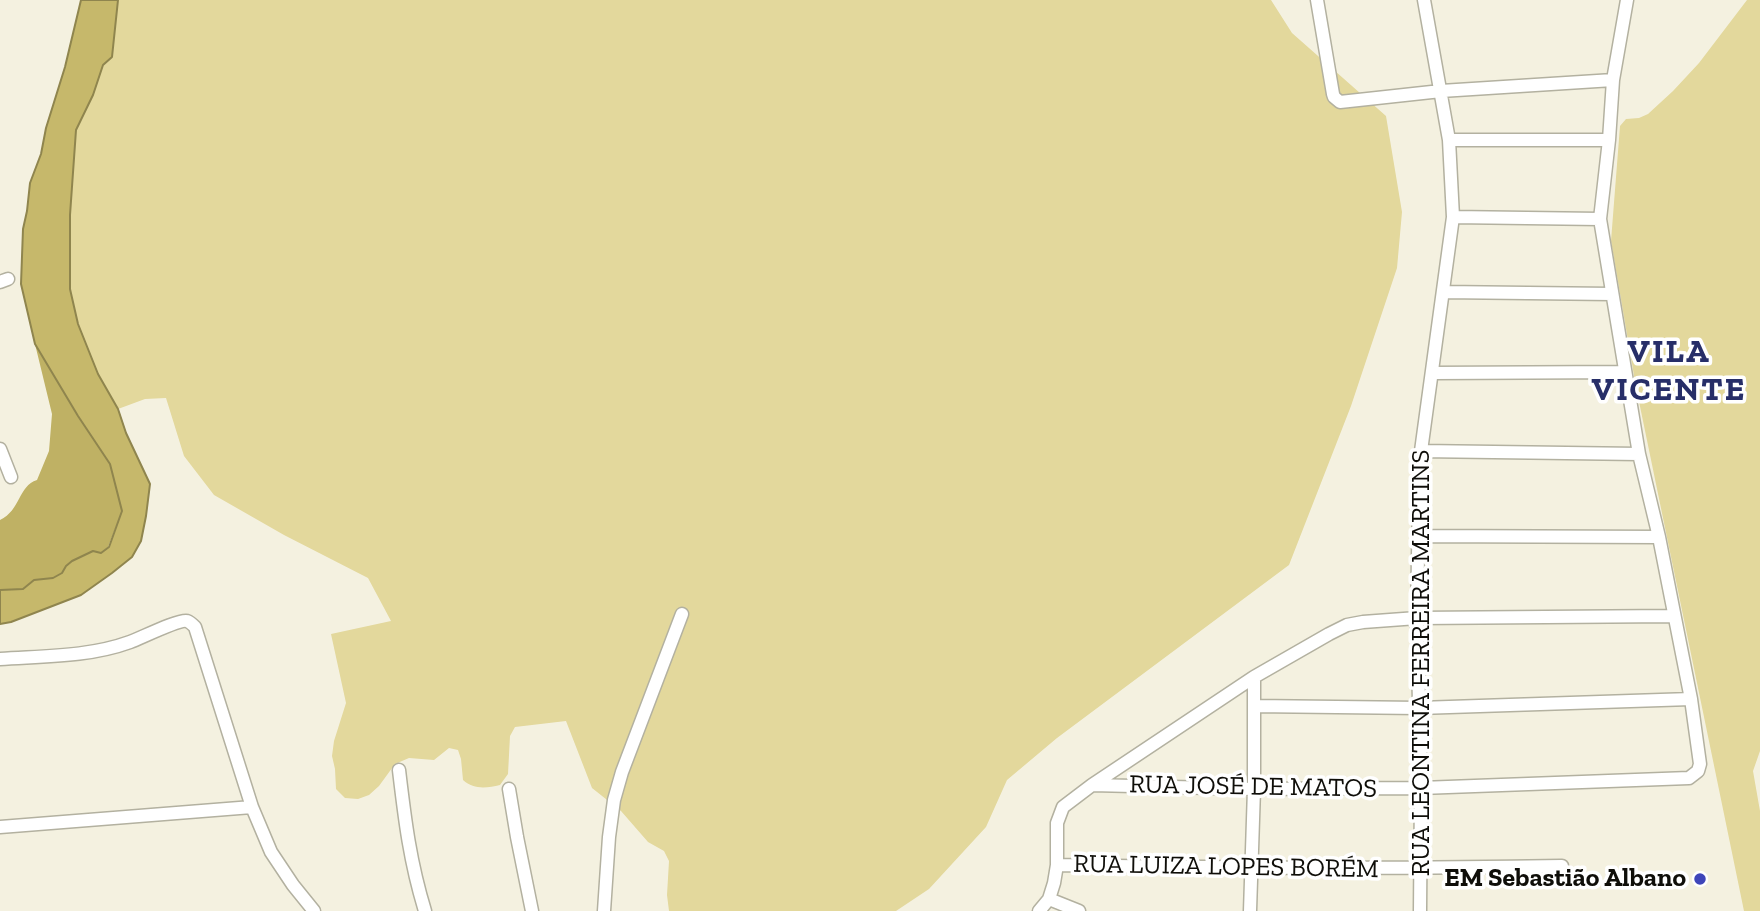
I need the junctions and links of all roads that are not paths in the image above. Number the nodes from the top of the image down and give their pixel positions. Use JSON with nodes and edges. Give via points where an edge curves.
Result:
{"nodes":[{"id":1,"x":1317,"y":0,"type":"edge"},
{"id":2,"x":1424,"y":0,"type":"edge"},
{"id":3,"x":1627,"y":0,"type":"edge"},
{"id":4,"x":1612,"y":80,"type":"junction"},
{"id":5,"x":1441,"y":91,"type":"junction"},
{"id":6,"x":1609,"y":140,"type":"junction"},
{"id":7,"x":1449,"y":141,"type":"junction"},
{"id":8,"x":1453,"y":217,"type":"junction"},
{"id":9,"x":1600,"y":219,"type":"junction"},
{"id":10,"x":1443,"y":292,"type":"junction"},
{"id":11,"x":1612,"y":294,"type":"junction"},
{"id":12,"x":1625,"y":372,"type":"junction"},
{"id":13,"x":1433,"y":373,"type":"junction"},
{"id":14,"x":0,"y":449,"type":"edge"},
{"id":15,"x":1421,"y":451,"type":"junction"},
{"id":16,"x":1639,"y":454,"type":"junction"},
{"id":17,"x":11,"y":477,"type":"dead end"},
{"id":18,"x":1418,"y":536,"type":"junction"},
{"id":19,"x":1659,"y":537,"type":"junction"},
{"id":20,"x":682,"y":614,"type":"dead end"},
{"id":21,"x":1674,"y":616,"type":"junction"},
{"id":22,"x":1417,"y":618,"type":"junction"},
{"id":23,"x":0,"y":659,"type":"edge"},
{"id":24,"x":1254,"y":677,"type":"junction"},
{"id":25,"x":1691,"y":699,"type":"junction"},
{"id":26,"x":1254,"y":706,"type":"junction"},
{"id":27,"x":1419,"y":708,"type":"junction"},
{"id":28,"x":399,"y":770,"type":"dead end"},
{"id":29,"x":1092,"y":785,"type":"junction"},
{"id":30,"x":1421,"y":788,"type":"junction"},
{"id":31,"x":509,"y":789,"type":"dead end"},
{"id":32,"x":1254,"y":789,"type":"junction"},
{"id":33,"x":252,"y":807,"type":"junction"},
{"id":34,"x":0,"y":827,"type":"edge"},
{"id":35,"x":1057,"y":865,"type":"junction"},
{"id":36,"x":1562,"y":866,"type":"dead end"},
{"id":37,"x":1251,"y":868,"type":"junction"},
{"id":38,"x":1421,"y":869,"type":"junction"},
{"id":39,"x":1049,"y":899,"type":"junction"},
{"id":40,"x":314,"y":911,"type":"edge"},
{"id":41,"x":425,"y":911,"type":"edge"},
{"id":42,"x":532,"y":911,"type":"edge"},
{"id":43,"x":604,"y":911,"type":"edge"},
{"id":44,"x":1039,"y":911,"type":"edge"},
{"id":45,"x":1079,"y":911,"type":"edge"},
{"id":46,"x":1250,"y":911,"type":"edge"},
{"id":47,"x":1420,"y":911,"type":"edge"}],
"edges":[{"from":1,"to":5,"type":"street","via":[[1337,100]]},
{"from":2,"to":5,"type":"street","name":"RUA LEONTINA FERREIRA MARTINS"},
{"from":3,"to":4,"type":"street"},
{"from":4,"to":5,"type":"street"},
{"from":4,"to":6,"type":"street"},
{"from":5,"to":7,"type":"street","name":"RUA LEONTINA FERREIRA MARTINS"},
{"from":6,"to":7,"type":"street"},
{"from":6,"to":9,"type":"street"},
{"from":7,"to":8,"type":"street","name":"RUA LEONTINA FERREIRA MARTINS"},
{"from":8,"to":9,"type":"street"},
{"from":8,"to":10,"type":"street","name":"RUA LEONTINA FERREIRA MARTINS"},
{"from":9,"to":11,"type":"street"},
{"from":10,"to":11,"type":"street"},
{"from":10,"to":13,"type":"street","name":"RUA LEONTINA FERREIRA MARTINS"},
{"from":11,"to":12,"type":"street"},
{"from":12,"to":13,"type":"street"},
{"from":12,"to":16,"type":"street"},
{"from":13,"to":15,"type":"street","name":"RUA LEONTINA FERREIRA MARTINS"},
{"from":14,"to":17,"type":"street"},
{"from":15,"to":16,"type":"street"},
{"from":15,"to":18,"type":"street","name":"RUA LEONTINA FERREIRA MARTINS"},
{"from":16,"to":19,"type":"street"},
{"from":18,"to":19,"type":"street"},
{"from":18,"to":22,"type":"street","name":"RUA LEONTINA FERREIRA MARTINS"},
{"from":19,"to":21,"type":"street"},
{"from":20,"to":43,"type":"street","via":[[614,800]]},
{"from":21,"to":22,"type":"street"},
{"from":21,"to":25,"type":"street"},
{"from":22,"to":24,"type":"street","via":[[1347,625]]},
{"from":22,"to":27,"type":"street","name":"RUA LEONTINA FERREIRA MARTINS"},
{"from":23,"to":33,"type":"street","via":[[117,647],[189,621],[195,627]]},
{"from":24,"to":26,"type":"street"},
{"from":24,"to":29,"type":"street"},
{"from":25,"to":27,"type":"street"},
{"from":25,"to":30,"type":"street","name":"RUA JOSÉ DE MATOS","via":[[1700,764],[1689,778]]},
{"from":26,"to":27,"type":"street"},
{"from":26,"to":32,"type":"street"},
{"from":27,"to":30,"type":"street","name":"RUA LEONTINA FERREIRA MARTINS"},
{"from":28,"to":41,"type":"street","via":[[406,833]]},
{"from":29,"to":32,"type":"street","name":"RUA JOSÉ DE MATOS"},
{"from":29,"to":35,"type":"street","via":[[1059,815]]},
{"from":30,"to":32,"type":"street","name":"RUA JOSÉ DE MATOS"},
{"from":30,"to":38,"type":"street","name":"RUA LEONTINA FERREIRA MARTINS"},
{"from":31,"to":42,"type":"street"},
{"from":32,"to":37,"type":"street"},
{"from":33,"to":34,"type":"street"},
{"from":33,"to":40,"type":"street","via":[[271,852]]},
{"from":35,"to":37,"type":"street","name":"RUA LUIZA LOPES BORÉM"},
{"from":35,"to":39,"type":"street"},
{"from":36,"to":38,"type":"street","name":"RUA LUIZA LOPES BORÉM"},
{"from":37,"to":38,"type":"street","name":"RUA LUIZA LOPES BORÉM"},
{"from":37,"to":46,"type":"street"},
{"from":38,"to":47,"type":"street","name":"RUA LEONTINA FERREIRA MARTINS"},
{"from":39,"to":44,"type":"street"},
{"from":39,"to":45,"type":"street"}]}
